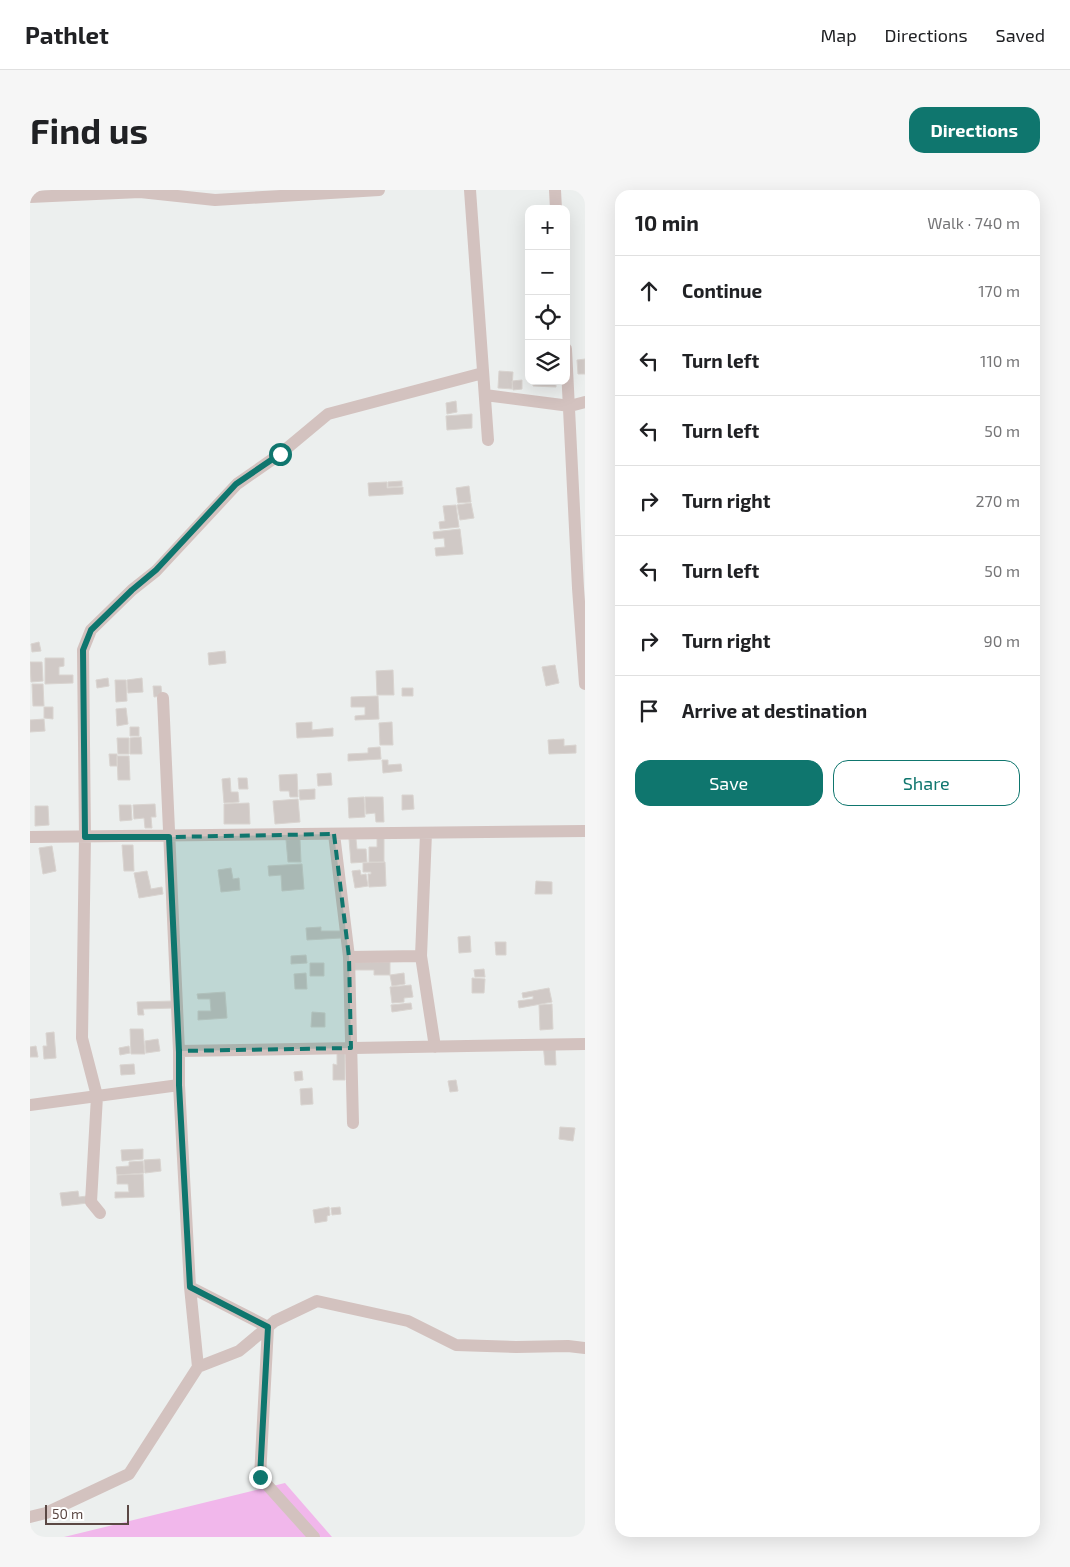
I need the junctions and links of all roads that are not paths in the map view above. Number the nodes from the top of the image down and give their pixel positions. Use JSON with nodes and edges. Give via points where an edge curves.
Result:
{"nodes":[{"id":1,"x":379,"y":190,"type":"edge"},
{"id":2,"x":470,"y":190,"type":"edge"},
{"id":3,"x":555,"y":190,"type":"edge"},
{"id":4,"x":30,"y":197,"type":"edge"},
{"id":5,"x":556,"y":205,"type":"edge"},
{"id":6,"x":483,"y":373,"type":"junction"},
{"id":7,"x":569,"y":385,"type":"edge"},
{"id":8,"x":484,"y":395,"type":"junction"},
{"id":9,"x":585,"y":402,"type":"edge"},
{"id":10,"x":570,"y":406,"type":"junction"},
{"id":11,"x":488,"y":440,"type":"dead end"},
{"id":12,"x":585,"y":684,"type":"edge"},
{"id":13,"x":163,"y":698,"type":"dead end"},
{"id":14,"x":585,"y":831,"type":"edge"},
{"id":15,"x":426,"y":833,"type":"junction"},
{"id":16,"x":334,"y":834,"type":"junction"},
{"id":17,"x":30,"y":837,"type":"edge"},
{"id":18,"x":85,"y":837,"type":"junction"},
{"id":19,"x":169,"y":837,"type":"junction"},
{"id":20,"x":422,"y":956,"type":"junction"},
{"id":21,"x":349,"y":957,"type":"junction"},
{"id":22,"x":585,"y":1044,"type":"edge"},
{"id":23,"x":435,"y":1047,"type":"junction"},
{"id":24,"x":351,"y":1048,"type":"junction"},
{"id":25,"x":179,"y":1052,"type":"junction"},
{"id":26,"x":179,"y":1085,"type":"junction"},
{"id":27,"x":98,"y":1096,"type":"junction"},
{"id":28,"x":30,"y":1105,"type":"edge"},
{"id":29,"x":353,"y":1122,"type":"dead end"},
{"id":30,"x":100,"y":1213,"type":"dead end"},
{"id":31,"x":190,"y":1287,"type":"junction"},
{"id":32,"x":268,"y":1327,"type":"junction"},
{"id":33,"x":585,"y":1348,"type":"edge"},
{"id":34,"x":198,"y":1367,"type":"junction"},
{"id":35,"x":30,"y":1517,"type":"edge"},
{"id":36,"x":314,"y":1537,"type":"edge"}],
"edges":[{"from":1,"to":4,"type":"street","via":[[215,200],[140,192]]},
{"from":2,"to":6,"type":"street"},
{"from":3,"to":5,"type":"street"},
{"from":6,"to":8,"type":"street"},
{"from":6,"to":18,"type":"street","via":[[328,414],[280,454],[236,484],[156,570],[91,630],[83,650]]},
{"from":7,"to":10,"type":"street"},
{"from":8,"to":10,"type":"street"},
{"from":8,"to":11,"type":"street"},
{"from":9,"to":10,"type":"street"},
{"from":10,"to":12,"type":"street"},
{"from":13,"to":19,"type":"street"},
{"from":14,"to":15,"type":"street"},
{"from":15,"to":16,"type":"street"},
{"from":15,"to":20,"type":"street"},
{"from":16,"to":19,"type":"street"},
{"from":16,"to":21,"type":"street"},
{"from":17,"to":18,"type":"street"},
{"from":18,"to":19,"type":"street"},
{"from":18,"to":27,"type":"street","via":[[82,1038]]},
{"from":19,"to":25,"type":"street"},
{"from":20,"to":21,"type":"street"},
{"from":20,"to":23,"type":"street"},
{"from":21,"to":24,"type":"street"},
{"from":22,"to":23,"type":"street"},
{"from":23,"to":24,"type":"street"},
{"from":24,"to":25,"type":"street"},
{"from":24,"to":29,"type":"street"},
{"from":25,"to":26,"type":"street"},
{"from":26,"to":27,"type":"street"},
{"from":26,"to":31,"type":"street"},
{"from":27,"to":28,"type":"street"},
{"from":27,"to":30,"type":"street","via":[[92,1202]]},
{"from":31,"to":32,"type":"street"},
{"from":31,"to":34,"type":"street"},
{"from":32,"to":33,"type":"street","via":[[317,1301],[408,1321],[456,1345]]},
{"from":32,"to":34,"type":"street","via":[[239,1351]]},
{"from":32,"to":36,"type":"street","via":[[260,1477]]},
{"from":34,"to":35,"type":"street","via":[[130,1474],[46,1513]]}]}
